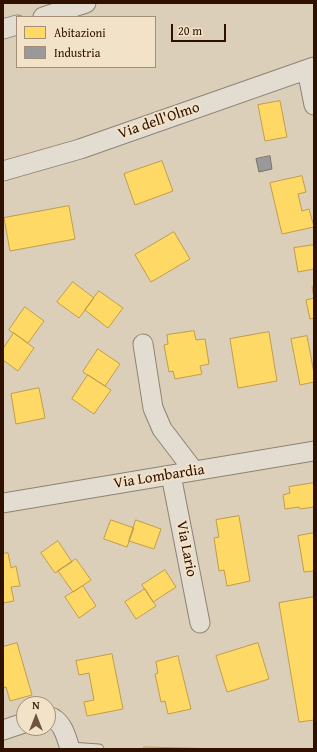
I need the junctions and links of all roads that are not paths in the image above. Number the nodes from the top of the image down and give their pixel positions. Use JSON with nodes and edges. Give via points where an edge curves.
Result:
{"nodes":[{"id":1,"x":86,"y":3,"type":"edge"},
{"id":2,"x":46,"y":16,"type":"edge"},
{"id":3,"x":16,"y":25,"type":"edge"},
{"id":4,"x":3,"y":29,"type":"edge"},
{"id":5,"x":310,"y":68,"type":"edge"},
{"id":6,"x":314,"y":105,"type":"edge"},
{"id":7,"x":3,"y":171,"type":"edge"},
{"id":8,"x":143,"y":344,"type":"dead end"},
{"id":9,"x":314,"y":451,"type":"edge"},
{"id":10,"x":194,"y":471,"type":"junction"},
{"id":11,"x":171,"y":475,"type":"junction"},
{"id":12,"x":3,"y":503,"type":"edge"},
{"id":13,"x":200,"y":623,"type":"dead end"},
{"id":14,"x":56,"y":718,"type":"edge"},
{"id":15,"x":16,"y":726,"type":"edge"},
{"id":16,"x":3,"y":730,"type":"edge"},
{"id":17,"x":69,"y":748,"type":"edge"},
{"id":18,"x":99,"y":749,"type":"edge"}],
"edges":[{"from":1,"to":2,"type":"street"},
{"from":3,"to":4,"type":"street"},
{"from":5,"to":6,"type":"street"},
{"from":5,"to":7,"type":"street","name":"Via dell'Olmo","via":[[80,149]]},
{"from":8,"to":10,"type":"street","via":[[153,408],[162,429]]},
{"from":9,"to":10,"type":"street","name":"Via Lombardia"},
{"from":10,"to":11,"type":"street","name":"Via Lombardia"},
{"from":11,"to":12,"type":"street","name":"Via Lombardia"},
{"from":11,"to":13,"type":"street","name":"Via Lario"},
{"from":14,"to":17,"type":"street","via":[[61,724]]},
{"from":15,"to":16,"type":"street"},
{"from":17,"to":18,"type":"lane"}]}
